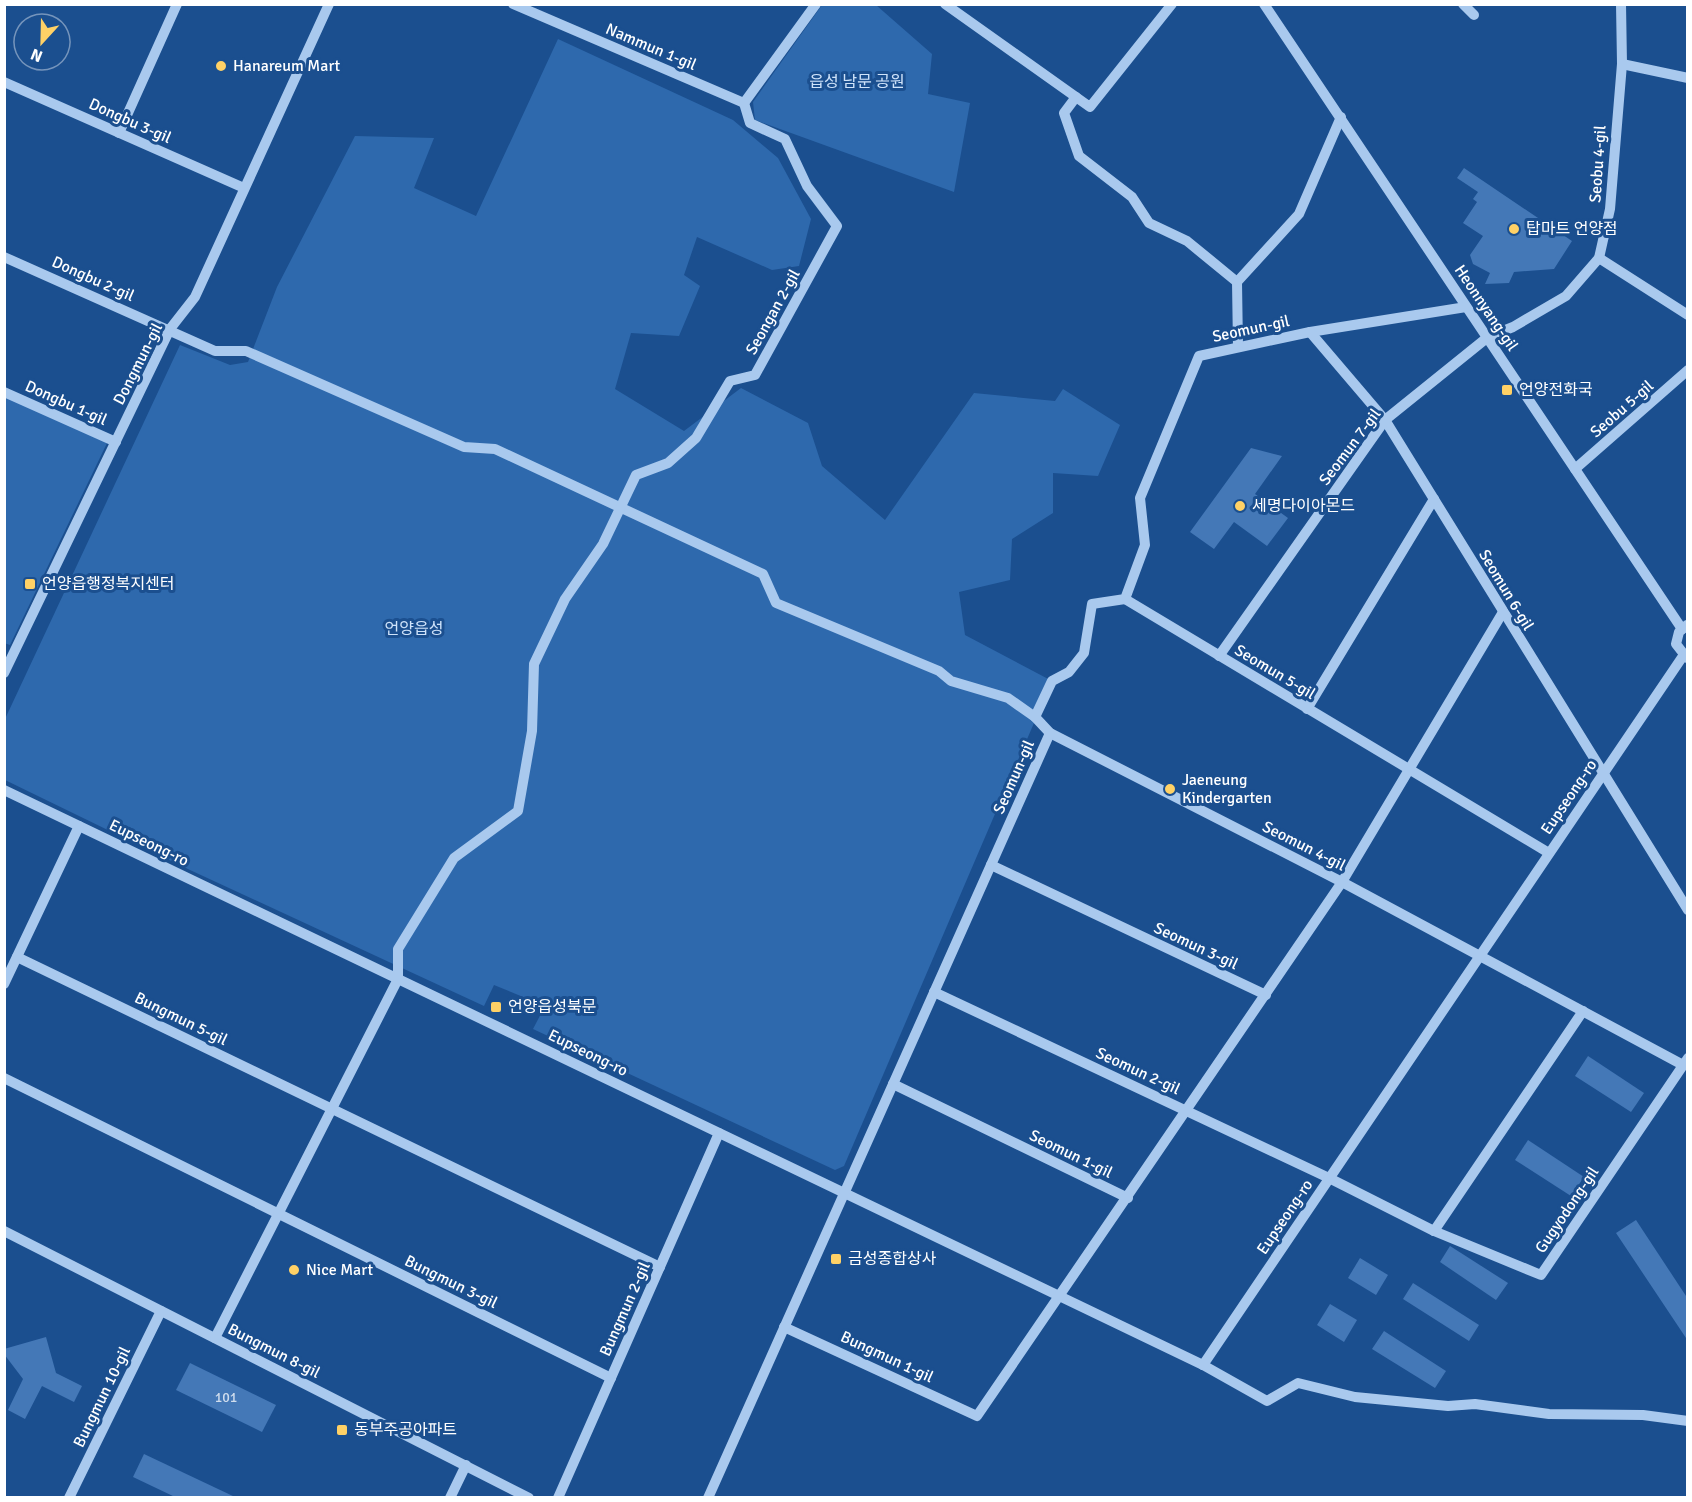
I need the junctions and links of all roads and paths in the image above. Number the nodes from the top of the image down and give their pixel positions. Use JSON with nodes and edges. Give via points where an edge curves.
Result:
{"nodes":[{"id":1,"x":177,"y":4,"type":"edge"},
{"id":2,"x":329,"y":4,"type":"edge"},
{"id":3,"x":513,"y":4,"type":"edge"},
{"id":4,"x":816,"y":4,"type":"edge"},
{"id":5,"x":945,"y":4,"type":"edge"},
{"id":6,"x":1172,"y":4,"type":"edge"},
{"id":7,"x":1264,"y":4,"type":"edge"},
{"id":8,"x":1463,"y":4,"type":"edge"},
{"id":9,"x":1621,"y":4,"type":"edge"},
{"id":10,"x":1474,"y":15,"type":"dead end"},
{"id":11,"x":1622,"y":64,"type":"junction"},
{"id":12,"x":1688,"y":78,"type":"edge"},
{"id":13,"x":4,"y":82,"type":"edge"},
{"id":14,"x":1076,"y":97,"type":"junction"},
{"id":15,"x":744,"y":103,"type":"junction"},
{"id":16,"x":1341,"y":117,"type":"junction"},
{"id":17,"x":119,"y":133,"type":"junction"},
{"id":18,"x":244,"y":188,"type":"junction"},
{"id":19,"x":4,"y":257,"type":"edge"},
{"id":20,"x":1599,"y":258,"type":"junction"},
{"id":21,"x":1237,"y":282,"type":"junction"},
{"id":22,"x":1467,"y":307,"type":"junction"},
{"id":23,"x":1688,"y":315,"type":"edge"},
{"id":24,"x":170,"y":329,"type":"junction"},
{"id":25,"x":1310,"y":332,"type":"junction"},
{"id":26,"x":1488,"y":337,"type":"junction"},
{"id":27,"x":1238,"y":347,"type":"junction"},
{"id":28,"x":1688,"y":370,"type":"edge"},
{"id":29,"x":4,"y":392,"type":"edge"},
{"id":30,"x":1385,"y":420,"type":"junction"},
{"id":31,"x":116,"y":442,"type":"junction"},
{"id":32,"x":1575,"y":470,"type":"junction"},
{"id":33,"x":1434,"y":499,"type":"junction"},
{"id":34,"x":620,"y":507,"type":"junction"},
{"id":35,"x":1125,"y":599,"type":"junction"},
{"id":36,"x":1503,"y":612,"type":"junction"},
{"id":37,"x":1685,"y":627,"type":"edge"},
{"id":38,"x":1220,"y":656,"type":"junction"},
{"id":39,"x":1685,"y":657,"type":"edge"},
{"id":40,"x":4,"y":673,"type":"edge"},
{"id":41,"x":1307,"y":709,"type":"junction"},
{"id":42,"x":1035,"y":717,"type":"junction"},
{"id":43,"x":1050,"y":733,"type":"junction"},
{"id":44,"x":1409,"y":771,"type":"junction"},
{"id":45,"x":1602,"y":775,"type":"junction"},
{"id":46,"x":4,"y":790,"type":"edge"},
{"id":47,"x":79,"y":826,"type":"junction"},
{"id":48,"x":1549,"y":853,"type":"junction"},
{"id":49,"x":991,"y":865,"type":"junction"},
{"id":50,"x":1342,"y":882,"type":"junction"},
{"id":51,"x":1688,"y":910,"type":"edge"},
{"id":52,"x":1480,"y":956,"type":"junction"},
{"id":53,"x":17,"y":957,"type":"junction"},
{"id":54,"x":398,"y":979,"type":"junction"},
{"id":55,"x":4,"y":984,"type":"edge"},
{"id":56,"x":934,"y":992,"type":"junction"},
{"id":57,"x":1266,"y":995,"type":"junction"},
{"id":58,"x":1583,"y":1011,"type":"junction"},
{"id":59,"x":1685,"y":1061,"type":"edge"},
{"id":60,"x":4,"y":1078,"type":"edge"},
{"id":61,"x":893,"y":1084,"type":"junction"},
{"id":62,"x":332,"y":1108,"type":"junction"},
{"id":63,"x":1187,"y":1111,"type":"junction"},
{"id":64,"x":719,"y":1133,"type":"junction"},
{"id":65,"x":1329,"y":1178,"type":"junction"},
{"id":66,"x":844,"y":1193,"type":"junction"},
{"id":67,"x":1128,"y":1198,"type":"junction"},
{"id":68,"x":278,"y":1214,"type":"junction"},
{"id":69,"x":4,"y":1231,"type":"edge"},
{"id":70,"x":1434,"y":1231,"type":"junction"},
{"id":71,"x":660,"y":1267,"type":"junction"},
{"id":72,"x":1060,"y":1297,"type":"junction"},
{"id":73,"x":161,"y":1311,"type":"junction"},
{"id":74,"x":784,"y":1327,"type":"junction"},
{"id":75,"x":215,"y":1338,"type":"junction"},
{"id":76,"x":1203,"y":1365,"type":"junction"},
{"id":77,"x":611,"y":1378,"type":"junction"},
{"id":78,"x":1688,"y":1421,"type":"edge"},
{"id":79,"x":466,"y":1465,"type":"junction"},
{"id":80,"x":69,"y":1497,"type":"edge"},
{"id":81,"x":450,"y":1497,"type":"edge"},
{"id":82,"x":529,"y":1497,"type":"edge"},
{"id":83,"x":558,"y":1497,"type":"edge"},
{"id":84,"x":708,"y":1497,"type":"edge"}],
"edges":[{"from":1,"to":17,"type":"street"},
{"from":2,"to":18,"type":"street","name":"Dongmun-gil"},
{"from":3,"to":15,"type":"street","name":"Nammun 1-gil"},
{"from":4,"to":15,"type":"street"},
{"from":5,"to":14,"type":"street"},
{"from":6,"to":14,"type":"street","via":[[1090,107]]},
{"from":7,"to":16,"type":"street","name":"Heonnyang-gil"},
{"from":8,"to":10,"type":"street"},
{"from":9,"to":11,"type":"street","name":"Seobu 4-gil"},
{"from":11,"to":12,"type":"street"},
{"from":11,"to":20,"type":"street","name":"Seobu 4-gil","via":[[1610,209]]},
{"from":13,"to":17,"type":"street","name":"Dongbu 3-gil"},
{"from":14,"to":21,"type":"street","via":[[1064,113],[1079,156],[1132,197],[1149,223],[1187,241]]},
{"from":15,"to":34,"type":"street","name":"Seongan 2-gil","via":[[750,123],[785,139],[807,186],[837,226],[755,375],[730,381],[696,438],[668,463],[636,475]]},
{"from":16,"to":21,"type":"street","via":[[1299,214]]},
{"from":16,"to":22,"type":"street","name":"Heonnyang-gil"},
{"from":17,"to":18,"type":"street","name":"Dongbu 3-gil"},
{"from":18,"to":24,"type":"street","name":"Dongmun-gil","via":[[195,297]]},
{"from":19,"to":24,"type":"street","name":"Dongbu 2-gil"},
{"from":20,"to":23,"type":"street"},
{"from":20,"to":26,"type":"street","name":"Seobu 4-gil","via":[[1566,296]]},
{"from":21,"to":27,"type":"street"},
{"from":22,"to":25,"type":"street","name":"Seomun-gil"},
{"from":22,"to":26,"type":"street","name":"Heonnyang-gil"},
{"from":24,"to":31,"type":"street","name":"Dongmun-gil"},
{"from":24,"to":34,"type":"street","name":"Dongbu 2-gil","via":[[214,351],[246,351],[464,447],[495,449]]},
{"from":25,"to":27,"type":"street","name":"Seomun-gil"},
{"from":25,"to":30,"type":"street","name":"Seomun 6-gil"},
{"from":26,"to":30,"type":"street","name":"Seomun 7-gil"},
{"from":26,"to":32,"type":"street","name":"Heonnyang-gil"},
{"from":27,"to":35,"type":"street","name":"Seomun-gil","via":[[1199,356],[1140,498],[1145,545]]},
{"from":28,"to":32,"type":"street","name":"Seobu 5-gil"},
{"from":29,"to":31,"type":"street","name":"Dongbu 1-gil"},
{"from":30,"to":33,"type":"street","name":"Seomun 6-gil"},
{"from":30,"to":38,"type":"street","name":"Seomun 7-gil"},
{"from":31,"to":40,"type":"street","name":"Dongmun-gil"},
{"from":32,"to":37,"type":"street","name":"Heonnyang-gil"},
{"from":33,"to":36,"type":"street","name":"Seomun 6-gil"},
{"from":33,"to":41,"type":"street"},
{"from":34,"to":42,"type":"street","name":"Dongbu 2-gil","via":[[763,574],[776,603],[939,671],[951,681],[1008,698]]},
{"from":34,"to":54,"type":"street","name":"Seongan 2-gil","via":[[603,544],[565,599],[534,664],[532,731],[518,811],[454,858],[398,949]]},
{"from":35,"to":38,"type":"street","name":"Seomun 5-gil"},
{"from":35,"to":42,"type":"street","name":"Seomun-gil","via":[[1092,604],[1084,653],[1068,672],[1052,681]]},
{"from":36,"to":44,"type":"street"},
{"from":36,"to":45,"type":"street","name":"Seomun 6-gil"},
{"from":37,"to":39,"type":"street","via":[[1676,644]]},
{"from":38,"to":41,"type":"street","name":"Seomun 5-gil"},
{"from":39,"to":45,"type":"street","name":"Eupseong-ro"},
{"from":41,"to":44,"type":"street","name":"Seomun 5-gil"},
{"from":42,"to":43,"type":"street","name":"Seomun-gil"},
{"from":43,"to":49,"type":"street","name":"Seomun-gil"},
{"from":43,"to":50,"type":"street","name":"Seomun 4-gil"},
{"from":44,"to":48,"type":"street","name":"Seomun 5-gil"},
{"from":44,"to":50,"type":"street"},
{"from":45,"to":48,"type":"street","name":"Eupseong-ro"},
{"from":45,"to":51,"type":"street","name":"Seomun 6-gil"},
{"from":46,"to":47,"type":"street","name":"Eupseong-ro"},
{"from":47,"to":53,"type":"street"},
{"from":47,"to":54,"type":"street","name":"Eupseong-ro"},
{"from":48,"to":52,"type":"street","name":"Eupseong-ro"},
{"from":49,"to":56,"type":"street","name":"Seomun-gil"},
{"from":49,"to":57,"type":"street","name":"Seomun 3-gil"},
{"from":50,"to":52,"type":"street","name":"Seomun 4-gil"},
{"from":50,"to":57,"type":"street"},
{"from":52,"to":58,"type":"street"},
{"from":52,"to":65,"type":"street","name":"Eupseong-ro"},
{"from":53,"to":55,"type":"street"},
{"from":53,"to":62,"type":"street","name":"Bungmun 5-gil"},
{"from":54,"to":62,"type":"street"},
{"from":54,"to":64,"type":"street","name":"Eupseong-ro"},
{"from":56,"to":61,"type":"street","name":"Seomun-gil"},
{"from":56,"to":63,"type":"street","name":"Seomun 2-gil"},
{"from":57,"to":63,"type":"street"},
{"from":58,"to":59,"type":"street"},
{"from":58,"to":70,"type":"street"},
{"from":59,"to":70,"type":"street","name":"Gugyodong-gil","via":[[1541,1275]]},
{"from":60,"to":68,"type":"street"},
{"from":61,"to":66,"type":"street","name":"Seomun-gil"},
{"from":61,"to":67,"type":"street","name":"Seomun 1-gil"},
{"from":62,"to":68,"type":"street"},
{"from":62,"to":71,"type":"street"},
{"from":63,"to":65,"type":"street","name":"Seomun 2-gil"},
{"from":63,"to":67,"type":"street"},
{"from":64,"to":66,"type":"street","name":"Eupseong-ro"},
{"from":64,"to":71,"type":"street","name":"Bungmun 2-gil"},
{"from":65,"to":70,"type":"street","name":"Gugyodong-gil"},
{"from":65,"to":76,"type":"street","name":"Eupseong-ro"},
{"from":66,"to":72,"type":"street","name":"Eupseong-ro"},
{"from":66,"to":74,"type":"street"},
{"from":67,"to":72,"type":"street"},
{"from":68,"to":75,"type":"street"},
{"from":68,"to":77,"type":"street","name":"Bungmun 3-gil"},
{"from":69,"to":73,"type":"street","name":"Bungmun 8-gil"},
{"from":71,"to":77,"type":"street","name":"Bungmun 2-gil"},
{"from":72,"to":74,"type":"street","name":"Bungmun 1-gil","via":[[977,1416]]},
{"from":72,"to":76,"type":"street","name":"Eupseong-ro"},
{"from":73,"to":75,"type":"street","name":"Bungmun 8-gil"},
{"from":73,"to":80,"type":"street","name":"Bungmun 10-gil"},
{"from":74,"to":84,"type":"street"},
{"from":75,"to":79,"type":"street","name":"Bungmun 8-gil"},
{"from":76,"to":78,"type":"street","via":[[1268,1401],[1298,1383],[1355,1397],[1448,1406],[1475,1404],[1549,1414],[1644,1415]]},
{"from":77,"to":83,"type":"street","name":"Bungmun 2-gil"},
{"from":79,"to":81,"type":"street"},
{"from":79,"to":82,"type":"street","name":"Bungmun 8-gil"}]}
